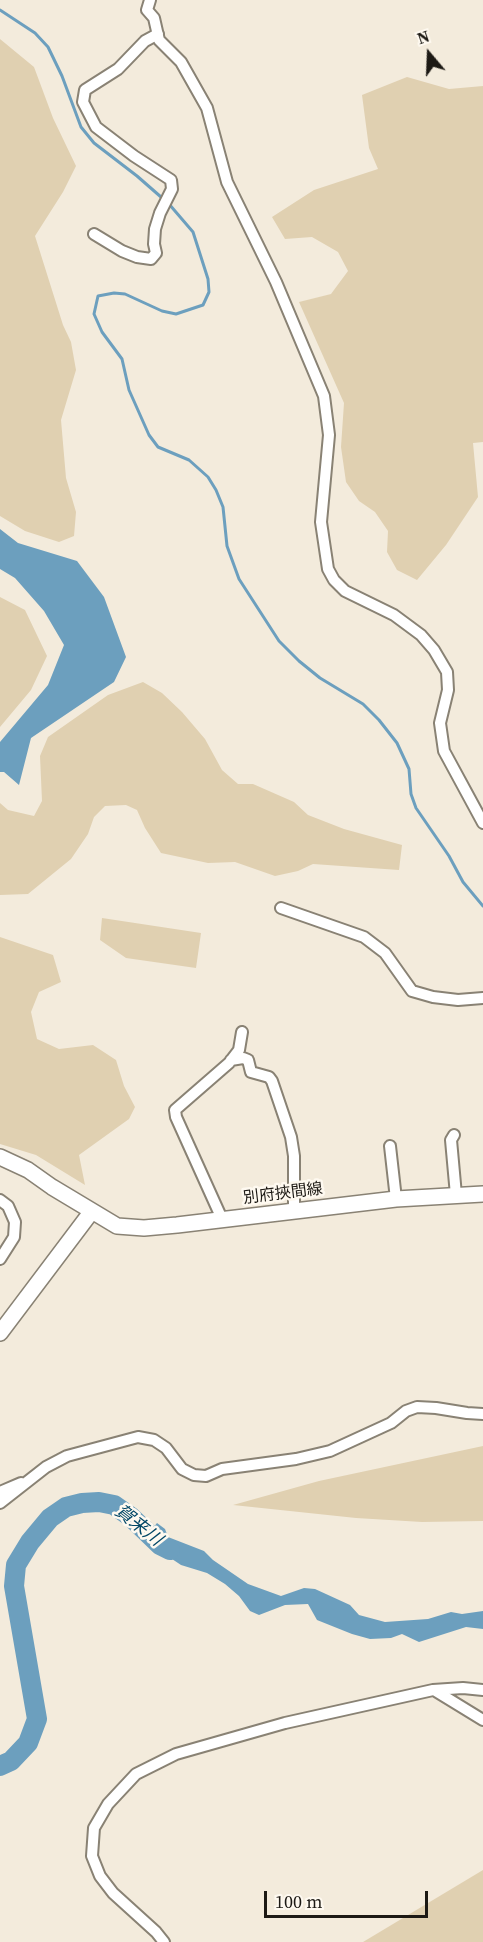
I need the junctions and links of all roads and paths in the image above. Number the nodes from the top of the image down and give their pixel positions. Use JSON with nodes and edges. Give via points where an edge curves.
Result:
{"nodes":[{"id":1,"x":150,"y":0,"type":"edge"},
{"id":2,"x":158,"y":34,"type":"junction"},
{"id":3,"x":94,"y":234,"type":"dead end"},
{"id":4,"x":483,"y":823,"type":"edge"},
{"id":5,"x":282,"y":908,"type":"dead end"},
{"id":6,"x":483,"y":998,"type":"edge"},
{"id":7,"x":242,"y":1032,"type":"dead end"},
{"id":8,"x":231,"y":1060,"type":"junction"},
{"id":9,"x":454,"y":1135,"type":"dead end"},
{"id":10,"x":390,"y":1146,"type":"dead end"},
{"id":11,"x":0,"y":1157,"type":"edge"},
{"id":12,"x":483,"y":1194,"type":"edge"},
{"id":13,"x":456,"y":1195,"type":"junction"},
{"id":14,"x":396,"y":1199,"type":"junction"},
{"id":15,"x":0,"y":1200,"type":"edge"},
{"id":16,"x":92,"y":1211,"type":"junction"},
{"id":17,"x":294,"y":1211,"type":"junction"},
{"id":18,"x":222,"y":1219,"type":"junction"},
{"id":19,"x":0,"y":1259,"type":"edge"},
{"id":20,"x":0,"y":1333,"type":"edge"},
{"id":21,"x":483,"y":1414,"type":"edge"},
{"id":22,"x":27,"y":1481,"type":"junction"},
{"id":23,"x":0,"y":1492,"type":"edge"},
{"id":24,"x":0,"y":1503,"type":"edge"},
{"id":25,"x":483,"y":1689,"type":"edge"},
{"id":26,"x":433,"y":1690,"type":"junction"},
{"id":27,"x":483,"y":1719,"type":"edge"},
{"id":28,"x":164,"y":1942,"type":"edge"}],
"edges":[{"from":1,"to":2,"type":"street","via":[[147,10],[154,18]]},
{"from":2,"to":3,"type":"street","via":[[145,41],[118,69],[86,90],[83,102],[96,127],[171,180],[172,189],[155,229],[156,253],[151,259],[137,257]]},
{"from":2,"to":4,"type":"street","via":[[159,40],[181,62],[207,108],[227,182],[276,282],[324,396],[329,435],[321,522],[328,569],[345,591],[394,615],[434,650],[447,672],[448,690],[440,723],[444,751]]},
{"from":5,"to":6,"type":"street","via":[[364,937],[385,953],[412,991],[458,1000]]},
{"from":7,"to":8,"type":"street","via":[[239,1050]]},
{"from":8,"to":17,"type":"street","via":[[248,1060],[251,1072],[272,1081],[294,1156]]},
{"from":8,"to":18,"type":"street","via":[[176,1110]]},
{"from":9,"to":13,"type":"street","via":[[451,1140]]},
{"from":10,"to":14,"type":"street"},
{"from":11,"to":16,"type":"main road","name":"別府挾間線"},
{"from":12,"to":13,"type":"main road","name":"別府挾間線"},
{"from":13,"to":14,"type":"main road","name":"別府挾間線"},
{"from":14,"to":17,"type":"main road","name":"別府挾間線"},
{"from":15,"to":19,"type":"street","via":[[8,1206],[15,1222],[14,1237]]},
{"from":16,"to":18,"type":"main road","name":"別府挾間線","via":[[117,1226],[144,1228]]},
{"from":16,"to":20,"type":"main road"},
{"from":17,"to":18,"type":"main road","name":"別府挾間線"},
{"from":21,"to":22,"type":"street","via":[[417,1407],[330,1450],[296,1459],[230,1467],[206,1476],[182,1469],[166,1448],[154,1440],[138,1437],[67,1456]]},
{"from":22,"to":23,"type":"street"},
{"from":22,"to":24,"type":"street"},
{"from":25,"to":26,"type":"street"},
{"from":26,"to":27,"type":"street"},
{"from":26,"to":28,"type":"street","via":[[285,1723],[176,1754],[136,1774],[108,1804],[94,1828],[92,1856],[113,1893]]}]}
